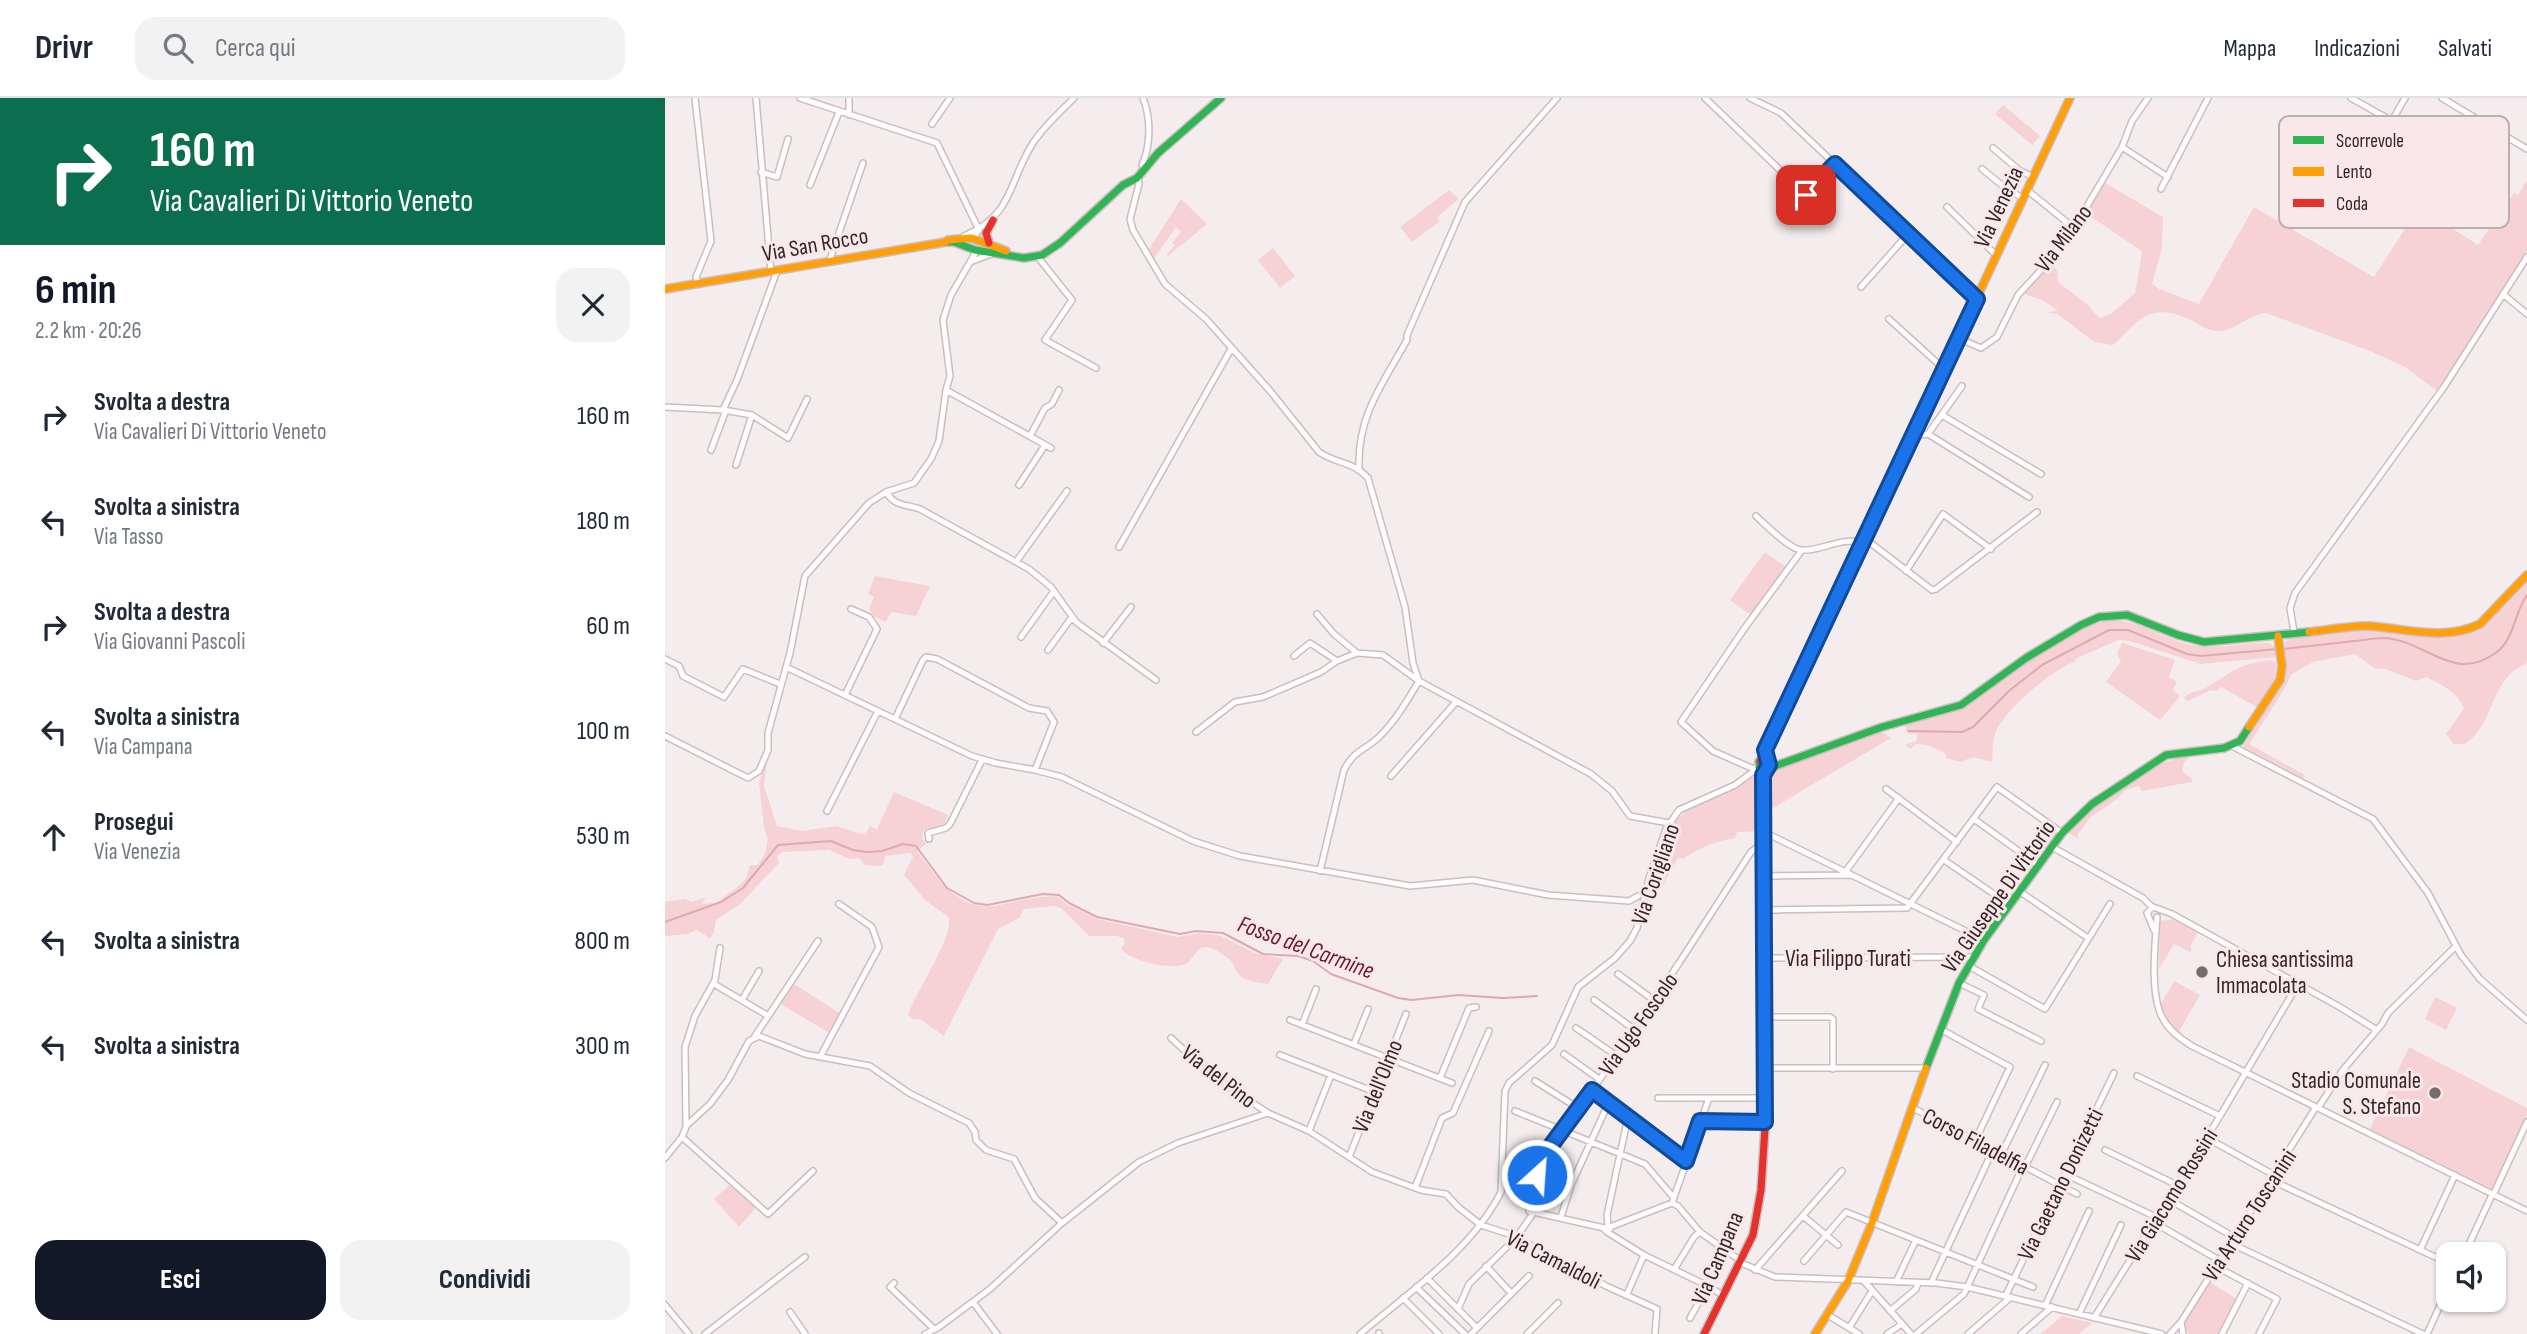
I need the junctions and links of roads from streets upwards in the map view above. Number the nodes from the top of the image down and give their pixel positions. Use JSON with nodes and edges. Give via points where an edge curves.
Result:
{"nodes":[{"id":1,"x":695,"y":98,"type":"edge"},
{"id":2,"x":756,"y":98,"type":"edge"},
{"id":3,"x":800,"y":98,"type":"edge"},
{"id":4,"x":849,"y":98,"type":"edge"},
{"id":5,"x":950,"y":98,"type":"edge"},
{"id":6,"x":1074,"y":98,"type":"edge"},
{"id":7,"x":1143,"y":98,"type":"edge"},
{"id":8,"x":1221,"y":98,"type":"edge"},
{"id":9,"x":1557,"y":98,"type":"edge"},
{"id":10,"x":1705,"y":98,"type":"edge"},
{"id":11,"x":1750,"y":98,"type":"edge"},
{"id":12,"x":2070,"y":98,"type":"edge"},
{"id":13,"x":2148,"y":98,"type":"edge"},
{"id":14,"x":2208,"y":98,"type":"edge"},
{"id":15,"x":2351,"y":98,"type":"edge"},
{"id":16,"x":2406,"y":98,"type":"edge"},
{"id":17,"x":2442,"y":98,"type":"edge"},
{"id":18,"x":839,"y":112,"type":"junction"},
{"id":19,"x":849,"y":115,"type":"junction"},
{"id":20,"x":2383,"y":116,"type":"edge"},
{"id":21,"x":2395,"y":116,"type":"edge"},
{"id":22,"x":2472,"y":116,"type":"edge"},
{"id":23,"x":932,"y":124,"type":"dead end"},
{"id":24,"x":2509,"y":138,"type":"edge"},
{"id":25,"x":788,"y":139,"type":"dead end"},
{"id":26,"x":2122,"y":147,"type":"junction"},
{"id":27,"x":1993,"y":148,"type":"dead end"},
{"id":28,"x":2527,"y":149,"type":"edge"},
{"id":29,"x":1158,"y":153,"type":"junction"},
{"id":30,"x":863,"y":163,"type":"dead end"},
{"id":31,"x":1835,"y":164,"type":"junction"},
{"id":32,"x":1142,"y":165,"type":"junction"},
{"id":33,"x":1982,"y":169,"type":"dead end"},
{"id":34,"x":761,"y":172,"type":"junction"},
{"id":35,"x":1133,"y":177,"type":"junction"},
{"id":36,"x":2033,"y":177,"type":"junction"},
{"id":37,"x":2168,"y":177,"type":"junction"},
{"id":38,"x":810,"y":184,"type":"dead end"},
{"id":39,"x":2161,"y":189,"type":"dead end"},
{"id":40,"x":2025,"y":194,"type":"junction"},
{"id":41,"x":1947,"y":207,"type":"dead end"},
{"id":42,"x":993,"y":219,"type":"junction"},
{"id":43,"x":2074,"y":228,"type":"junction"},
{"id":44,"x":1909,"y":233,"type":"junction"},
{"id":45,"x":938,"y":242,"type":"junction"},
{"id":46,"x":978,"y":242,"type":"junction"},
{"id":47,"x":996,"y":252,"type":"junction"},
{"id":48,"x":1996,"y":255,"type":"junction"},
{"id":49,"x":1037,"y":256,"type":"junction"},
{"id":50,"x":2527,"y":257,"type":"edge"},
{"id":51,"x":829,"y":262,"type":"junction"},
{"id":52,"x":970,"y":262,"type":"junction"},
{"id":53,"x":2521,"y":266,"type":"junction"},
{"id":54,"x":2527,"y":271,"type":"edge"},
{"id":55,"x":774,"y":272,"type":"junction"},
{"id":56,"x":698,"y":282,"type":"junction"},
{"id":57,"x":1861,"y":287,"type":"dead end"},
{"id":58,"x":665,"y":289,"type":"edge"},
{"id":59,"x":2504,"y":294,"type":"junction"},
{"id":60,"x":1977,"y":299,"type":"junction"},
{"id":61,"x":2527,"y":314,"type":"edge"},
{"id":62,"x":1889,"y":319,"type":"dead end"},
{"id":63,"x":1958,"y":338,"type":"junction"},
{"id":64,"x":1231,"y":348,"type":"junction"},
{"id":65,"x":1096,"y":368,"type":"dead end"},
{"id":66,"x":1944,"y":369,"type":"junction"},
{"id":67,"x":1962,"y":386,"type":"dead end"},
{"id":68,"x":946,"y":390,"type":"junction"},
{"id":69,"x":1059,"y":390,"type":"dead end"},
{"id":70,"x":807,"y":399,"type":"dead end"},
{"id":71,"x":665,"y":407,"type":"edge"},
{"id":72,"x":725,"y":410,"type":"junction"},
{"id":73,"x":752,"y":415,"type":"junction"},
{"id":74,"x":1943,"y":415,"type":"junction"},
{"id":75,"x":1914,"y":433,"type":"junction"},
{"id":76,"x":1928,"y":434,"type":"junction"},
{"id":77,"x":1030,"y":436,"type":"junction"},
{"id":78,"x":711,"y":450,"type":"dead end"},
{"id":79,"x":736,"y":465,"type":"dead end"},
{"id":80,"x":1359,"y":468,"type":"junction"},
{"id":81,"x":2041,"y":474,"type":"dead end"},
{"id":82,"x":1019,"y":485,"type":"dead end"},
{"id":83,"x":1067,"y":491,"type":"dead end"},
{"id":84,"x":886,"y":492,"type":"junction"},
{"id":85,"x":2029,"y":497,"type":"dead end"},
{"id":86,"x":2037,"y":512,"type":"dead end"},
{"id":87,"x":1756,"y":516,"type":"dead end"},
{"id":88,"x":1863,"y":540,"type":"junction"},
{"id":89,"x":1119,"y":547,"type":"dead end"},
{"id":90,"x":1991,"y":549,"type":"junction"},
{"id":91,"x":1803,"y":550,"type":"junction"},
{"id":92,"x":1016,"y":562,"type":"junction"},
{"id":93,"x":1906,"y":572,"type":"junction"},
{"id":94,"x":2527,"y":575,"type":"edge"},
{"id":95,"x":1054,"y":591,"type":"junction"},
{"id":96,"x":1131,"y":607,"type":"dead end"},
{"id":97,"x":851,"y":609,"type":"dead end"},
{"id":98,"x":1317,"y":614,"type":"dead end"},
{"id":99,"x":1072,"y":617,"type":"junction"},
{"id":100,"x":2295,"y":633,"type":"junction"},
{"id":101,"x":2279,"y":636,"type":"junction"},
{"id":102,"x":1021,"y":637,"type":"dead end"},
{"id":103,"x":1103,"y":643,"type":"junction"},
{"id":104,"x":1048,"y":650,"type":"dead end"},
{"id":105,"x":1357,"y":653,"type":"junction"},
{"id":106,"x":1294,"y":656,"type":"dead end"},
{"id":107,"x":665,"y":659,"type":"edge"},
{"id":108,"x":1337,"y":661,"type":"junction"},
{"id":109,"x":786,"y":667,"type":"junction"},
{"id":110,"x":1156,"y":680,"type":"dead end"},
{"id":111,"x":1419,"y":681,"type":"junction"},
{"id":112,"x":780,"y":684,"type":"junction"},
{"id":113,"x":845,"y":695,"type":"junction"},
{"id":114,"x":1456,"y":702,"type":"junction"},
{"id":115,"x":878,"y":711,"type":"junction"},
{"id":116,"x":895,"y":719,"type":"junction"},
{"id":117,"x":1196,"y":732,"type":"dead end"},
{"id":118,"x":665,"y":736,"type":"edge"},
{"id":119,"x":2232,"y":746,"type":"junction"},
{"id":120,"x":1765,"y":750,"type":"joint"},
{"id":121,"x":982,"y":760,"type":"junction"},
{"id":122,"x":1764,"y":767,"type":"junction"},
{"id":123,"x":1035,"y":770,"type":"junction"},
{"id":124,"x":1391,"y":776,"type":"dead end"},
{"id":125,"x":1886,"y":789,"type":"dead end"},
{"id":126,"x":1899,"y":798,"type":"junction"},
{"id":127,"x":827,"y":811,"type":"dead end"},
{"id":128,"x":1974,"y":819,"type":"junction"},
{"id":129,"x":1669,"y":823,"type":"junction"},
{"id":130,"x":1764,"y":830,"type":"junction"},
{"id":131,"x":2062,"y":833,"type":"junction"},
{"id":132,"x":929,"y":839,"type":"dead end"},
{"id":133,"x":1764,"y":842,"type":"junction"},
{"id":134,"x":1958,"y":842,"type":"junction"},
{"id":135,"x":2052,"y":847,"type":"junction"},
{"id":136,"x":1944,"y":860,"type":"junction"},
{"id":137,"x":2038,"y":865,"type":"junction"},
{"id":138,"x":1320,"y":871,"type":"junction"},
{"id":139,"x":1846,"y":871,"type":"junction"},
{"id":140,"x":1854,"y":875,"type":"junction"},
{"id":141,"x":1764,"y":876,"type":"junction"},
{"id":142,"x":2019,"y":891,"type":"junction"},
{"id":143,"x":1638,"y":896,"type":"dead end"},
{"id":144,"x":1629,"y":901,"type":"junction"},
{"id":145,"x":1912,"y":903,"type":"junction"},
{"id":146,"x":839,"y":904,"type":"dead end"},
{"id":147,"x":2110,"y":904,"type":"dead end"},
{"id":148,"x":2010,"y":905,"type":"junction"},
{"id":149,"x":1763,"y":910,"type":"junction"},
{"id":150,"x":1638,"y":912,"type":"dead end"},
{"id":151,"x":2154,"y":912,"type":"junction"},
{"id":152,"x":2155,"y":933,"type":"junction"},
{"id":153,"x":2088,"y":938,"type":"junction"},
{"id":154,"x":1984,"y":940,"type":"junction"},
{"id":155,"x":818,"y":941,"type":"dead end"},
{"id":156,"x":2455,"y":947,"type":"junction"},
{"id":157,"x":720,"y":948,"type":"dead end"},
{"id":158,"x":1973,"y":957,"type":"junction"},
{"id":159,"x":1764,"y":958,"type":"junction"},
{"id":160,"x":1969,"y":966,"type":"junction"},
{"id":161,"x":759,"y":971,"type":"dead end"},
{"id":162,"x":1618,"y":974,"type":"dead end"},
{"id":163,"x":1959,"y":983,"type":"junction"},
{"id":164,"x":714,"y":984,"type":"junction"},
{"id":165,"x":2298,"y":984,"type":"junction"},
{"id":166,"x":1317,"y":989,"type":"dead end"},
{"id":167,"x":742,"y":1000,"type":"junction"},
{"id":168,"x":1594,"y":1000,"type":"dead end"},
{"id":169,"x":1655,"y":1001,"type":"junction"},
{"id":170,"x":1476,"y":1007,"type":"dead end"},
{"id":171,"x":1368,"y":1009,"type":"dead end"},
{"id":172,"x":765,"y":1014,"type":"dead end"},
{"id":173,"x":1406,"y":1014,"type":"dead end"},
{"id":174,"x":1764,"y":1017,"type":"junction"},
{"id":175,"x":1290,"y":1020,"type":"dead end"},
{"id":176,"x":2527,"y":1020,"type":"edge"},
{"id":177,"x":1302,"y":1025,"type":"junction"},
{"id":178,"x":1576,"y":1028,"type":"dead end"},
{"id":179,"x":1940,"y":1029,"type":"junction"},
{"id":180,"x":1635,"y":1030,"type":"junction"},
{"id":181,"x":2377,"y":1030,"type":"junction"},
{"id":182,"x":1489,"y":1031,"type":"dead end"},
{"id":183,"x":755,"y":1036,"type":"junction"},
{"id":184,"x":1171,"y":1038,"type":"dead end"},
{"id":185,"x":2041,"y":1041,"type":"dead end"},
{"id":186,"x":1354,"y":1044,"type":"junction"},
{"id":187,"x":1564,"y":1054,"type":"dead end"},
{"id":188,"x":1280,"y":1055,"type":"dead end"},
{"id":189,"x":1616,"y":1056,"type":"junction"},
{"id":190,"x":820,"y":1057,"type":"junction"},
{"id":191,"x":1388,"y":1058,"type":"junction"},
{"id":192,"x":2045,"y":1065,"type":"dead end"},
{"id":193,"x":1765,"y":1068,"type":"junction"},
{"id":194,"x":1926,"y":1068,"type":"junction"},
{"id":195,"x":1833,"y":1069,"type":"junction"},
{"id":196,"x":2247,"y":1072,"type":"junction"},
{"id":197,"x":2114,"y":1073,"type":"dead end"},
{"id":198,"x":1331,"y":1075,"type":"junction"},
{"id":199,"x":2137,"y":1076,"type":"dead end"},
{"id":200,"x":1440,"y":1078,"type":"junction"},
{"id":201,"x":1599,"y":1079,"type":"junction"},
{"id":202,"x":1535,"y":1081,"type":"dead end"},
{"id":203,"x":1453,"y":1083,"type":"dead end"},
{"id":204,"x":1592,"y":1090,"type":"junction"},
{"id":205,"x":1375,"y":1092,"type":"junction"},
{"id":206,"x":1658,"y":1098,"type":"dead end"},
{"id":207,"x":1709,"y":1098,"type":"junction"},
{"id":208,"x":1764,"y":1098,"type":"junction"},
{"id":209,"x":1609,"y":1102,"type":"junction"},
{"id":210,"x":2057,"y":1102,"type":"dead end"},
{"id":211,"x":1577,"y":1108,"type":"junction"},
{"id":212,"x":1913,"y":1108,"type":"junction"},
{"id":213,"x":2317,"y":1108,"type":"junction"},
{"id":214,"x":1515,"y":1111,"type":"dead end"},
{"id":215,"x":1268,"y":1113,"type":"junction"},
{"id":216,"x":1628,"y":1116,"type":"junction"},
{"id":217,"x":2220,"y":1116,"type":"junction"},
{"id":218,"x":1700,"y":1121,"type":"junction"},
{"id":219,"x":1765,"y":1122,"type":"junction"},
{"id":220,"x":2527,"y":1122,"type":"edge"},
{"id":221,"x":686,"y":1126,"type":"junction"},
{"id":222,"x":1563,"y":1129,"type":"junction"},
{"id":223,"x":1309,"y":1131,"type":"junction"},
{"id":224,"x":682,"y":1137,"type":"junction"},
{"id":225,"x":2207,"y":1138,"type":"junction"},
{"id":226,"x":1591,"y":1141,"type":"junction"},
{"id":227,"x":1975,"y":1141,"type":"junction"},
{"id":228,"x":1993,"y":1150,"type":"junction"},
{"id":229,"x":2105,"y":1150,"type":"dead end"},
{"id":230,"x":1621,"y":1153,"type":"junction"},
{"id":231,"x":2001,"y":1155,"type":"junction"},
{"id":232,"x":1349,"y":1157,"type":"junction"},
{"id":233,"x":665,"y":1158,"type":"edge"},
{"id":234,"x":1686,"y":1161,"type":"junction"},
{"id":235,"x":2024,"y":1167,"type":"junction"},
{"id":236,"x":813,"y":1171,"type":"dead end"},
{"id":237,"x":1842,"y":1171,"type":"dead end"},
{"id":238,"x":2065,"y":1174,"type":"junction"},
{"id":239,"x":2455,"y":1175,"type":"junction"},
{"id":240,"x":2272,"y":1177,"type":"junction"},
{"id":241,"x":2176,"y":1185,"type":"junction"},
{"id":242,"x":2059,"y":1186,"type":"junction"},
{"id":243,"x":1415,"y":1188,"type":"junction"},
{"id":244,"x":1532,"y":1192,"type":"dead end"},
{"id":245,"x":2494,"y":1193,"type":"junction"},
{"id":246,"x":2077,"y":1194,"type":"dead end"},
{"id":247,"x":2168,"y":1199,"type":"junction"},
{"id":248,"x":1673,"y":1201,"type":"junction"},
{"id":249,"x":2089,"y":1211,"type":"dead end"},
{"id":250,"x":2527,"y":1211,"type":"edge"},
{"id":251,"x":1803,"y":1216,"type":"junction"},
{"id":252,"x":1561,"y":1217,"type":"junction"},
{"id":253,"x":2155,"y":1220,"type":"junction"},
{"id":254,"x":1062,"y":1223,"type":"junction"},
{"id":255,"x":1872,"y":1223,"type":"junction"},
{"id":256,"x":2121,"y":1224,"type":"dead end"},
{"id":257,"x":1481,"y":1225,"type":"junction"},
{"id":258,"x":1607,"y":1228,"type":"junction"},
{"id":259,"x":1700,"y":1232,"type":"junction"},
{"id":260,"x":1826,"y":1235,"type":"junction"},
{"id":261,"x":1516,"y":1238,"type":"junction"},
{"id":262,"x":2232,"y":1240,"type":"junction"},
{"id":263,"x":1915,"y":1242,"type":"junction"},
{"id":264,"x":2470,"y":1242,"type":"edge"},
{"id":265,"x":1837,"y":1245,"type":"dead end"},
{"id":266,"x":2420,"y":1250,"type":"junction"},
{"id":267,"x":1945,"y":1252,"type":"junction"},
{"id":268,"x":1644,"y":1255,"type":"junction"},
{"id":269,"x":805,"y":1257,"type":"dead end"},
{"id":270,"x":2436,"y":1257,"type":"edge"},
{"id":271,"x":2219,"y":1260,"type":"junction"},
{"id":272,"x":1804,"y":1261,"type":"dead end"},
{"id":273,"x":1741,"y":1262,"type":"junction"},
{"id":274,"x":1977,"y":1265,"type":"junction"},
{"id":275,"x":1486,"y":1266,"type":"junction"},
{"id":276,"x":2215,"y":1266,"type":"junction"},
{"id":277,"x":1675,"y":1268,"type":"junction"},
{"id":278,"x":1755,"y":1270,"type":"junction"},
{"id":279,"x":1529,"y":1276,"type":"dead end"},
{"id":280,"x":1427,"y":1278,"type":"junction"},
{"id":281,"x":2013,"y":1279,"type":"junction"},
{"id":282,"x":1848,"y":1281,"type":"junction"},
{"id":283,"x":1864,"y":1282,"type":"junction"},
{"id":284,"x":1896,"y":1282,"type":"junction"},
{"id":285,"x":894,"y":1283,"type":"dead end"},
{"id":286,"x":1918,"y":1283,"type":"junction"},
{"id":287,"x":1931,"y":1283,"type":"junction"},
{"id":288,"x":2248,"y":1283,"type":"junction"},
{"id":289,"x":1708,"y":1286,"type":"junction"},
{"id":290,"x":1416,"y":1287,"type":"junction"},
{"id":291,"x":1967,"y":1287,"type":"junction"},
{"id":292,"x":2033,"y":1287,"type":"dead end"},
{"id":293,"x":1872,"y":1291,"type":"junction"},
{"id":294,"x":1511,"y":1293,"type":"junction"},
{"id":295,"x":1627,"y":1294,"type":"junction"},
{"id":296,"x":1724,"y":1296,"type":"junction"},
{"id":297,"x":2008,"y":1296,"type":"junction"},
{"id":298,"x":1403,"y":1298,"type":"junction"},
{"id":299,"x":973,"y":1302,"type":"junction"},
{"id":300,"x":1558,"y":1303,"type":"dead end"},
{"id":301,"x":665,"y":1305,"type":"edge"},
{"id":302,"x":2045,"y":1306,"type":"junction"},
{"id":303,"x":2052,"y":1307,"type":"junction"},
{"id":304,"x":1458,"y":1309,"type":"junction"},
{"id":305,"x":1890,"y":1311,"type":"junction"},
{"id":306,"x":790,"y":1312,"type":"dead end"},
{"id":307,"x":2436,"y":1312,"type":"edge"},
{"id":308,"x":1828,"y":1314,"type":"junction"},
{"id":309,"x":2079,"y":1314,"type":"junction"},
{"id":310,"x":1689,"y":1318,"type":"dead end"},
{"id":311,"x":2094,"y":1318,"type":"junction"},
{"id":312,"x":2181,"y":1322,"type":"junction"},
{"id":313,"x":1902,"y":1324,"type":"junction"},
{"id":314,"x":936,"y":1328,"type":"junction"},
{"id":315,"x":1477,"y":1328,"type":"junction"},
{"id":316,"x":1849,"y":1328,"type":"junction"},
{"id":317,"x":2149,"y":1332,"type":"edge"},
{"id":318,"x":689,"y":1334,"type":"edge"},
{"id":319,"x":705,"y":1334,"type":"edge"},
{"id":320,"x":805,"y":1334,"type":"edge"},
{"id":321,"x":925,"y":1334,"type":"edge"},
{"id":322,"x":944,"y":1334,"type":"edge"},
{"id":323,"x":997,"y":1334,"type":"edge"},
{"id":324,"x":1360,"y":1334,"type":"edge"},
{"id":325,"x":1439,"y":1334,"type":"edge"},
{"id":326,"x":1465,"y":1334,"type":"edge"},
{"id":327,"x":1471,"y":1334,"type":"edge"},
{"id":328,"x":1527,"y":1334,"type":"edge"},
{"id":329,"x":1655,"y":1334,"type":"edge"},
{"id":330,"x":1704,"y":1334,"type":"edge"},
{"id":331,"x":1815,"y":1334,"type":"edge"},
{"id":332,"x":1859,"y":1334,"type":"edge"},
{"id":333,"x":1887,"y":1334,"type":"edge"},
{"id":334,"x":1911,"y":1334,"type":"edge"},
{"id":335,"x":1916,"y":1334,"type":"edge"},
{"id":336,"x":1968,"y":1334,"type":"edge"},
{"id":337,"x":2021,"y":1334,"type":"edge"},
{"id":338,"x":2162,"y":1334,"type":"edge"},
{"id":339,"x":2170,"y":1334,"type":"edge"},
{"id":340,"x":2183,"y":1334,"type":"edge"},
{"id":341,"x":2222,"y":1334,"type":"edge"},
{"id":342,"x":2259,"y":1334,"type":"edge"},
{"id":343,"x":2425,"y":1334,"type":"edge"}],
"edges":[{"from":1,"to":56,"type":"street","via":[[711,241]]},
{"from":2,"to":34,"type":"street"},
{"from":3,"to":18,"type":"street"},
{"from":4,"to":19,"type":"street"},
{"from":5,"to":23,"type":"street"},
{"from":6,"to":42,"type":"street","via":[[1032,145]]},
{"from":7,"to":32,"type":"street","via":[[1150,122]]},
{"from":8,"to":29,"type":"street"},
{"from":9,"to":80,"type":"street","via":[[1465,202],[1407,340],[1365,414]]},
{"from":10,"to":31,"type":"street","via":[[1806,195]]},
{"from":11,"to":31,"type":"street","via":[[1781,113]]},
{"from":12,"to":36,"type":"street","name":"Via Venezia"},
{"from":13,"to":26,"type":"street","name":"Via Milano"},
{"from":14,"to":37,"type":"street"},
{"from":15,"to":20,"type":"street"},
{"from":16,"to":21,"type":"street"},
{"from":17,"to":22,"type":"street"},
{"from":18,"to":19,"type":"street"},
{"from":18,"to":38,"type":"street"},
{"from":19,"to":46,"type":"street","via":[[937,143]]},
{"from":24,"to":28,"type":"street"},
{"from":25,"to":34,"type":"street","via":[[777,177]]},
{"from":26,"to":37,"type":"street"},
{"from":26,"to":43,"type":"street","name":"Via Milano"},
{"from":27,"to":36,"type":"street"},
{"from":29,"to":32,"type":"street"},
{"from":29,"to":35,"type":"street"},
{"from":30,"to":51,"type":"street"},
{"from":31,"to":44,"type":"street"},
{"from":32,"to":35,"type":"street"},
{"from":33,"to":40,"type":"street","via":[[2008,190]]},
{"from":34,"to":55,"type":"street"},
{"from":35,"to":46,"type":"street","via":[[1045,250],[1014,253]]},
{"from":35,"to":49,"type":"street","via":[[1060,243]]},
{"from":35,"to":64,"type":"street","via":[[1137,191],[1130,219],[1133,230],[1165,284]]},
{"from":36,"to":40,"type":"street","name":"Via Venezia"},
{"from":37,"to":39,"type":"street"},
{"from":40,"to":43,"type":"street"},
{"from":40,"to":48,"type":"street","name":"Via Venezia"},
{"from":41,"to":48,"type":"street"},
{"from":42,"to":46,"type":"street"},
{"from":42,"to":46,"type":"street"},
{"from":43,"to":63,"type":"street","name":"Via Milano","via":[[2018,295],[1991,342],[1981,348]]},
{"from":44,"to":57,"type":"street"},
{"from":44,"to":60,"type":"street"},
{"from":45,"to":46,"type":"street","name":"Via San Rocco"},
{"from":45,"to":46,"type":"street","via":[[964,236]]},
{"from":45,"to":51,"type":"street","name":"Via San Rocco"},
{"from":46,"to":47,"type":"street"},
{"from":46,"to":52,"type":"street"},
{"from":47,"to":49,"type":"street"},
{"from":47,"to":52,"type":"street"},
{"from":48,"to":60,"type":"street","name":"Via Venezia"},
{"from":49,"to":65,"type":"street","via":[[1072,300],[1045,340]]},
{"from":50,"to":53,"type":"street"},
{"from":51,"to":55,"type":"street","name":"Via San Rocco"},
{"from":52,"to":68,"type":"street","via":[[943,320],[950,368]]},
{"from":53,"to":54,"type":"street"},
{"from":53,"to":59,"type":"street"},
{"from":55,"to":56,"type":"street","name":"Via San Rocco"},
{"from":55,"to":72,"type":"street"},
{"from":56,"to":58,"type":"street","name":"Via San Rocco"},
{"from":59,"to":61,"type":"street"},
{"from":59,"to":100,"type":"street","via":[[2417,426],[2295,593],[2290,608]]},
{"from":60,"to":63,"type":"street","name":"Via Venezia"},
{"from":62,"to":66,"type":"street"},
{"from":63,"to":66,"type":"street","name":"Via Venezia"},
{"from":64,"to":80,"type":"street","via":[[1319,452]]},
{"from":64,"to":89,"type":"street"},
{"from":66,"to":75,"type":"street","name":"Via Venezia"},
{"from":67,"to":74,"type":"street"},
{"from":68,"to":77,"type":"street"},
{"from":68,"to":84,"type":"street","via":[[943,423],[931,459],[914,483]]},
{"from":69,"to":77,"type":"street"},
{"from":70,"to":73,"type":"street","via":[[788,438]]},
{"from":71,"to":72,"type":"street"},
{"from":72,"to":73,"type":"street"},
{"from":72,"to":78,"type":"street"},
{"from":73,"to":79,"type":"street"},
{"from":74,"to":76,"type":"street"},
{"from":74,"to":81,"type":"street"},
{"from":75,"to":76,"type":"street"},
{"from":75,"to":88,"type":"street","name":"Via Venezia"},
{"from":76,"to":85,"type":"street"},
{"from":77,"to":82,"type":"street","via":[[1048,446]]},
{"from":80,"to":111,"type":"street","via":[[1368,478],[1398,582]]},
{"from":83,"to":92,"type":"street"},
{"from":84,"to":92,"type":"street","via":[[898,504],[920,509]]},
{"from":84,"to":109,"type":"street","via":[[869,503],[805,576]]},
{"from":86,"to":90,"type":"street"},
{"from":87,"to":91,"type":"street","via":[[1792,547]]},
{"from":88,"to":91,"type":"street"},
{"from":88,"to":93,"type":"street"},
{"from":88,"to":120,"type":"street","name":"Via Venezia"},
{"from":90,"to":93,"type":"street","via":[[1936,589]]},
{"from":90,"to":93,"type":"street","via":[[1943,514]]},
{"from":91,"to":122,"type":"street","via":[[1681,722],[1713,751]]},
{"from":92,"to":95,"type":"street"},
{"from":94,"to":100,"type":"street","via":[[2488,618],[2457,633],[2386,626]]},
{"from":95,"to":99,"type":"street"},
{"from":95,"to":102,"type":"street"},
{"from":96,"to":103,"type":"street"},
{"from":97,"to":113,"type":"street","via":[[869,617],[877,629]]},
{"from":98,"to":105,"type":"street"},
{"from":99,"to":103,"type":"street"},
{"from":99,"to":104,"type":"street"},
{"from":100,"to":101,"type":"street"},
{"from":101,"to":119,"type":"street","via":[[2282,673],[2276,690],[2245,736]]},
{"from":101,"to":122,"type":"street","via":[[2204,642],[2127,615],[2099,617],[2025,658],[1961,705]]},
{"from":103,"to":110,"type":"street"},
{"from":105,"to":108,"type":"street"},
{"from":105,"to":111,"type":"street","via":[[1383,655]]},
{"from":106,"to":108,"type":"street","via":[[1310,643]]},
{"from":107,"to":112,"type":"street","via":[[679,666],[683,676],[724,696],[743,668]]},
{"from":108,"to":117,"type":"street","via":[[1289,687],[1235,702]]},
{"from":109,"to":112,"type":"street"},
{"from":109,"to":113,"type":"street"},
{"from":111,"to":114,"type":"street"},
{"from":111,"to":138,"type":"street","via":[[1379,737],[1351,756]]},
{"from":112,"to":118,"type":"street","via":[[768,750],[759,771],[748,778]]},
{"from":113,"to":115,"type":"street"},
{"from":114,"to":124,"type":"street"},
{"from":114,"to":129,"type":"street","via":[[1591,774],[1630,816]]},
{"from":115,"to":116,"type":"street"},
{"from":115,"to":127,"type":"street"},
{"from":116,"to":121,"type":"street"},
{"from":116,"to":123,"type":"street","via":[[923,660],[937,659],[1052,716],[1054,726]]},
{"from":119,"to":131,"type":"street","name":"Via Giuseppe Di Vittorio","via":[[2160,758],[2092,804]]},
{"from":119,"to":156,"type":"street","via":[[2373,819],[2428,893]]},
{"from":120,"to":122,"type":"street","name":"Via Campana"},
{"from":121,"to":123,"type":"street"},
{"from":121,"to":132,"type":"street","via":[[950,824],[931,831]]},
{"from":122,"to":129,"type":"street","name":"Via Corigliano","via":[[1679,810]]},
{"from":122,"to":130,"type":"street","name":"Via Campana"},
{"from":123,"to":138,"type":"street","via":[[1062,778],[1207,846]]},
{"from":125,"to":126,"type":"street"},
{"from":126,"to":134,"type":"street"},
{"from":126,"to":139,"type":"street"},
{"from":128,"to":131,"type":"street","via":[[1997,787]]},
{"from":128,"to":134,"type":"street"},
{"from":128,"to":137,"type":"street"},
{"from":129,"to":257,"type":"street","name":"Via Corigliano","via":[[1630,941],[1579,988],[1552,1045],[1505,1091],[1501,1192]]},
{"from":130,"to":133,"type":"street","name":"Via Campana"},
{"from":130,"to":139,"type":"street"},
{"from":131,"to":135,"type":"street","name":"Via Giuseppe Di Vittorio"},
{"from":133,"to":141,"type":"street","name":"Via Campana"},
{"from":133,"to":169,"type":"street","name":"Via Ugo Foscolo","via":[[1751,852]]},
{"from":134,"to":136,"type":"street"},
{"from":135,"to":137,"type":"street","name":"Via Giuseppe Di Vittorio"},
{"from":135,"to":151,"type":"street","via":[[2140,897]]},
{"from":136,"to":145,"type":"street"},
{"from":136,"to":148,"type":"street"},
{"from":137,"to":142,"type":"street","name":"Via Giuseppe Di Vittorio"},
{"from":138,"to":144,"type":"street","via":[[1411,886],[1482,880],[1548,895]]},
{"from":139,"to":140,"type":"street"},
{"from":140,"to":141,"type":"street"},
{"from":140,"to":145,"type":"street"},
{"from":141,"to":149,"type":"street","name":"Via Campana"},
{"from":142,"to":148,"type":"street","name":"Via Giuseppe Di Vittorio"},
{"from":142,"to":153,"type":"street"},
{"from":143,"to":144,"type":"street"},
{"from":144,"to":150,"type":"street"},
{"from":145,"to":149,"type":"street","via":[[1905,909]]},
{"from":145,"to":154,"type":"street"},
{"from":146,"to":190,"type":"street","via":[[872,927],[879,948]]},
{"from":147,"to":153,"type":"street"},
{"from":148,"to":154,"type":"street","name":"Via Giuseppe Di Vittorio"},
{"from":149,"to":159,"type":"street","name":"Via Campana"},
{"from":151,"to":152,"type":"street"},
{"from":151,"to":152,"type":"street","via":[[2150,919]]},
{"from":151,"to":165,"type":"street","via":[[2176,917]]},
{"from":152,"to":196,"type":"street","via":[[2156,997],[2165,1022],[2181,1039]]},
{"from":153,"to":160,"type":"street","via":[[2045,1009]]},
{"from":154,"to":158,"type":"street","name":"Via Giuseppe Di Vittorio"},
{"from":155,"to":183,"type":"street"},
{"from":156,"to":176,"type":"street","via":[[2480,979]]},
{"from":156,"to":181,"type":"street","name":"Via Arturo Toscanini","via":[[2396,1004]]},
{"from":157,"to":164,"type":"street"},
{"from":158,"to":159,"type":"street","name":"Via Filippo Turati"},
{"from":158,"to":160,"type":"street","name":"Via Giuseppe Di Vittorio"},
{"from":159,"to":174,"type":"street","name":"Via Campana"},
{"from":160,"to":163,"type":"street","name":"Via Giuseppe Di Vittorio"},
{"from":161,"to":167,"type":"street"},
{"from":162,"to":169,"type":"street"},
{"from":163,"to":179,"type":"street","name":"Via Giuseppe Di Vittorio"},
{"from":163,"to":185,"type":"street","via":[[1984,995],[1978,1009]]},
{"from":164,"to":167,"type":"street"},
{"from":164,"to":221,"type":"street","via":[[695,1016],[685,1047]]},
{"from":165,"to":181,"type":"street"},
{"from":165,"to":196,"type":"street","name":"Via Giacomo Rossini"},
{"from":166,"to":177,"type":"street"},
{"from":167,"to":172,"type":"street"},
{"from":168,"to":180,"type":"street"},
{"from":169,"to":180,"type":"street","name":"Via Ugo Foscolo"},
{"from":170,"to":200,"type":"street","via":[[1469,1008]]},
{"from":171,"to":186,"type":"street"},
{"from":173,"to":191,"type":"street","name":"Via dell'Olmo"},
{"from":174,"to":193,"type":"street","name":"Via Campana"},
{"from":174,"to":195,"type":"street","via":[[1833,1019]]},
{"from":175,"to":177,"type":"street"},
{"from":177,"to":186,"type":"street"},
{"from":178,"to":189,"type":"street"},
{"from":179,"to":194,"type":"street","name":"Via Giuseppe Di Vittorio"},
{"from":179,"to":227,"type":"street","via":[[2010,1067]]},
{"from":180,"to":189,"type":"street","name":"Via Ugo Foscolo"},
{"from":181,"to":213,"type":"street","name":"Via Arturo Toscanini","via":[[2349,1060]]},
{"from":182,"to":243,"type":"street","via":[[1454,1113],[1442,1118]]},
{"from":183,"to":190,"type":"street"},
{"from":183,"to":221,"type":"street","via":[[710,1104]]},
{"from":184,"to":215,"type":"street","name":"Via del Pino","via":[[1211,1075]]},
{"from":186,"to":191,"type":"street"},
{"from":187,"to":201,"type":"street"},
{"from":188,"to":198,"type":"street"},
{"from":189,"to":201,"type":"street","name":"Via Ugo Foscolo"},
{"from":190,"to":254,"type":"street","via":[[870,1066],[909,1093],[964,1119],[986,1150],[1014,1159],[1035,1198]]},
{"from":191,"to":200,"type":"street"},
{"from":191,"to":205,"type":"street","name":"Via dell'Olmo"},
{"from":192,"to":231,"type":"street"},
{"from":193,"to":195,"type":"street"},
{"from":193,"to":208,"type":"street","name":"Via Campana"},
{"from":194,"to":195,"type":"street"},
{"from":194,"to":212,"type":"street","name":"Via Giuseppe Di Vittorio"},
{"from":196,"to":213,"type":"street"},
{"from":196,"to":217,"type":"street","name":"Via Giacomo Rossini"},
{"from":197,"to":238,"type":"street","name":"Via Gaetano Donizetti"},
{"from":198,"to":205,"type":"street"},
{"from":198,"to":223,"type":"street"},
{"from":199,"to":217,"type":"street"},
{"from":200,"to":203,"type":"street"},
{"from":201,"to":204,"type":"street","name":"Via Ugo Foscolo"},
{"from":202,"to":211,"type":"street"},
{"from":204,"to":209,"type":"street"},
{"from":204,"to":211,"type":"street","name":"Via Ugo Foscolo"},
{"from":205,"to":232,"type":"street","name":"Via dell'Olmo"},
{"from":206,"to":207,"type":"street"},
{"from":207,"to":208,"type":"street"},
{"from":207,"to":218,"type":"street"},
{"from":208,"to":219,"type":"street","name":"Via Campana"},
{"from":209,"to":216,"type":"street"},
{"from":209,"to":226,"type":"street"},
{"from":210,"to":235,"type":"street"},
{"from":211,"to":222,"type":"street","name":"Via Ugo Foscolo"},
{"from":212,"to":227,"type":"street","name":"Corso Filadelfia"},
{"from":212,"to":255,"type":"street","name":"Via Giuseppe Di Vittorio"},
{"from":213,"to":239,"type":"street"},
{"from":213,"to":240,"type":"street","name":"Via Arturo Toscanini"},
{"from":214,"to":222,"type":"street"},
{"from":215,"to":223,"type":"street","name":"Via del Pino"},
{"from":215,"to":254,"type":"street","via":[[1150,1155]]},
{"from":216,"to":230,"type":"street"},
{"from":216,"to":234,"type":"street"},
{"from":217,"to":225,"type":"street","name":"Via Giacomo Rossini"},
{"from":218,"to":219,"type":"street"},
{"from":218,"to":234,"type":"street"},
{"from":219,"to":273,"type":"street","name":"Via Campana","via":[[1759,1208]]},
{"from":220,"to":245,"type":"street"},
{"from":221,"to":224,"type":"street"},
{"from":222,"to":226,"type":"street"},
{"from":222,"to":244,"type":"street","name":"Via Ugo Foscolo","via":[[1541,1159]]},
{"from":223,"to":232,"type":"street","name":"Via del Pino"},
{"from":224,"to":233,"type":"street"},
{"from":224,"to":236,"type":"street","via":[[768,1214]]},
{"from":225,"to":240,"type":"street"},
{"from":225,"to":241,"type":"street","name":"Via Giacomo Rossini"},
{"from":226,"to":230,"type":"street"},
{"from":226,"to":252,"type":"street"},
{"from":227,"to":228,"type":"street","name":"Corso Filadelfia"},
{"from":228,"to":231,"type":"street","name":"Corso Filadelfia"},
{"from":228,"to":267,"type":"street"},
{"from":229,"to":241,"type":"street"},
{"from":230,"to":248,"type":"street","via":[[1646,1164]]},
{"from":230,"to":258,"type":"street"},
{"from":231,"to":235,"type":"street","name":"Corso Filadelfia"},
{"from":232,"to":243,"type":"street","name":"Via Camaldoli","via":[[1372,1172]]},
{"from":234,"to":248,"type":"street"},
{"from":235,"to":242,"type":"street","name":"Corso Filadelfia"},
{"from":235,"to":274,"type":"street"},
{"from":237,"to":251,"type":"street"},
{"from":238,"to":242,"type":"street","name":"Via Gaetano Donizetti"},
{"from":238,"to":253,"type":"street"},
{"from":239,"to":245,"type":"street"},
{"from":239,"to":266,"type":"street"},
{"from":240,"to":262,"type":"street","name":"Via Arturo Toscanini"},
{"from":240,"to":266,"type":"street"},
{"from":241,"to":247,"type":"street","name":"Via Giacomo Rossini"},
{"from":242,"to":246,"type":"street","name":"Corso Filadelfia"},
{"from":242,"to":281,"type":"street","name":"Via Gaetano Donizetti"},
{"from":243,"to":257,"type":"street","name":"Via Camaldoli","via":[[1446,1194]]},
{"from":245,"to":250,"type":"street"},
{"from":245,"to":264,"type":"street"},
{"from":247,"to":253,"type":"street","name":"Via Giacomo Rossini"},
{"from":247,"to":262,"type":"street"},
{"from":248,"to":258,"type":"street"},
{"from":248,"to":259,"type":"street"},
{"from":249,"to":302,"type":"street"},
{"from":251,"to":260,"type":"street"},
{"from":251,"to":278,"type":"street"},
{"from":252,"to":258,"type":"street"},
{"from":252,"to":261,"type":"street","via":[[1531,1211]]},
{"from":253,"to":271,"type":"street"},
{"from":253,"to":311,"type":"street","name":"Via Giacomo Rossini"},
{"from":254,"to":299,"type":"street"},
{"from":255,"to":260,"type":"street","via":[[1846,1212]]},
{"from":255,"to":263,"type":"street"},
{"from":255,"to":282,"type":"street","name":"Via Giuseppe Di Vittorio"},
{"from":256,"to":309,"type":"street"},
{"from":257,"to":261,"type":"street","name":"Via Camaldoli"},
{"from":257,"to":280,"type":"street","name":"Via Corigliano"},
{"from":258,"to":268,"type":"street"},
{"from":259,"to":273,"type":"street"},
{"from":259,"to":277,"type":"street"},
{"from":260,"to":265,"type":"street"},
{"from":260,"to":272,"type":"street"},
{"from":261,"to":275,"type":"street"},
{"from":261,"to":295,"type":"street","name":"Via Camaldoli"},
{"from":262,"to":271,"type":"street","name":"Via Arturo Toscanini"},
{"from":262,"to":343,"type":"street"},
{"from":263,"to":267,"type":"street"},
{"from":263,"to":284,"type":"street"},
{"from":266,"to":270,"type":"street"},
{"from":267,"to":274,"type":"street"},
{"from":267,"to":287,"type":"street"},
{"from":268,"to":277,"type":"street"},
{"from":268,"to":295,"type":"street"},
{"from":269,"to":319,"type":"street"},
{"from":271,"to":276,"type":"street","name":"Via Arturo Toscanini"},
{"from":273,"to":278,"type":"street"},
{"from":273,"to":296,"type":"street","name":"Via Campana"},
{"from":274,"to":281,"type":"street"},
{"from":274,"to":291,"type":"street"},
{"from":275,"to":294,"type":"street"},
{"from":275,"to":304,"type":"street","via":[[1469,1284]]},
{"from":276,"to":288,"type":"street"},
{"from":276,"to":312,"type":"street","name":"Via Arturo Toscanini"},
{"from":277,"to":289,"type":"street"},
{"from":278,"to":282,"type":"street","via":[[1775,1277]]},
{"from":279,"to":294,"type":"street"},
{"from":280,"to":290,"type":"street","name":"Via Corigliano"},
{"from":280,"to":304,"type":"street"},
{"from":281,"to":292,"type":"street"},
{"from":281,"to":297,"type":"street","name":"Via Gaetano Donizetti"},
{"from":282,"to":283,"type":"street"},
{"from":282,"to":308,"type":"street","name":"Via Giuseppe Di Vittorio"},
{"from":283,"to":284,"type":"street"},
{"from":283,"to":293,"type":"street"},
{"from":284,"to":286,"type":"street"},
{"from":285,"to":314,"type":"street","via":[[890,1287]]},
{"from":286,"to":287,"type":"street"},
{"from":286,"to":305,"type":"street"},
{"from":287,"to":291,"type":"street"},
{"from":288,"to":341,"type":"street"},
{"from":288,"to":342,"type":"street","via":[[2277,1299]]},
{"from":289,"to":296,"type":"street"},
{"from":289,"to":310,"type":"street"},
{"from":290,"to":298,"type":"street","name":"Via Corigliano"},
{"from":290,"to":326,"type":"street"},
{"from":291,"to":297,"type":"street"},
{"from":291,"to":335,"type":"street"},
{"from":293,"to":305,"type":"street"},
{"from":293,"to":316,"type":"street"},
{"from":294,"to":315,"type":"street"},
{"from":295,"to":329,"type":"street","name":"Via Camaldoli","via":[[1657,1309]]},
{"from":296,"to":330,"type":"street","name":"Via Campana"},
{"from":297,"to":302,"type":"street"},
{"from":297,"to":336,"type":"street"},
{"from":298,"to":324,"type":"street","name":"Via Corigliano"},
{"from":298,"to":325,"type":"street"},
{"from":299,"to":314,"type":"street"},
{"from":299,"to":323,"type":"street"},
{"from":300,"to":328,"type":"street"},
{"from":301,"to":318,"type":"street"},
{"from":302,"to":303,"type":"street"},
{"from":303,"to":309,"type":"street"},
{"from":303,"to":337,"type":"street"},
{"from":304,"to":315,"type":"street"},
{"from":305,"to":313,"type":"street"},
{"from":306,"to":320,"type":"street"},
{"from":307,"to":343,"type":"street"},
{"from":308,"to":316,"type":"street"},
{"from":308,"to":331,"type":"street","name":"Via Giuseppe Di Vittorio"},
{"from":309,"to":311,"type":"street"},
{"from":311,"to":317,"type":"street"},
{"from":312,"to":339,"type":"street","name":"Via Arturo Toscanini"},
{"from":312,"to":340,"type":"street"},
{"from":313,"to":333,"type":"street"},
{"from":313,"to":334,"type":"street"},
{"from":314,"to":321,"type":"street"},
{"from":314,"to":322,"type":"street"},
{"from":315,"to":327,"type":"street"},
{"from":316,"to":332,"type":"street"},
{"from":317,"to":338,"type":"street"}]}
